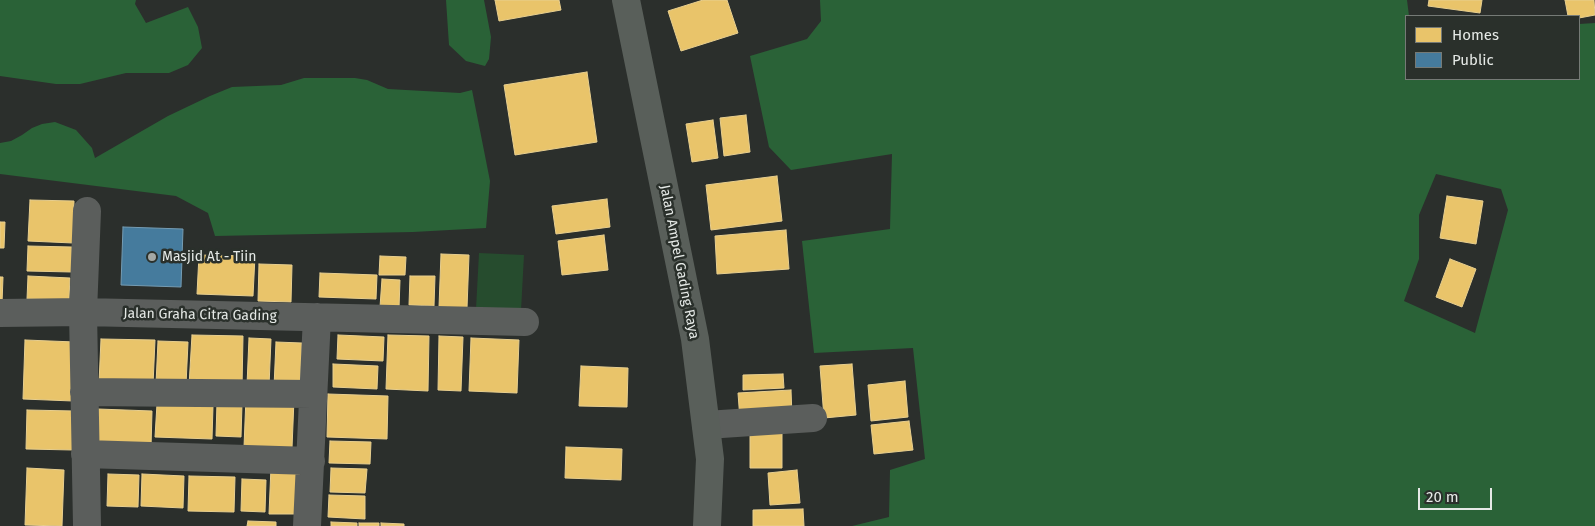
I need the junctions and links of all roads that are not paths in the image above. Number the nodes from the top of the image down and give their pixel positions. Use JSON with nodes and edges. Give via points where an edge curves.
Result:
{"nodes":[{"id":1,"x":626,"y":0,"type":"edge"},
{"id":2,"x":87,"y":211,"type":"dead end"},
{"id":3,"x":0,"y":312,"type":"edge"},
{"id":4,"x":83,"y":312,"type":"junction"},
{"id":5,"x":318,"y":317,"type":"junction"},
{"id":6,"x":525,"y":322,"type":"dead end"},
{"id":7,"x":84,"y":392,"type":"junction"},
{"id":8,"x":313,"y":394,"type":"junction"},
{"id":9,"x":813,"y":418,"type":"dead end"},
{"id":10,"x":706,"y":425,"type":"junction"},
{"id":11,"x":85,"y":454,"type":"junction"},
{"id":12,"x":311,"y":461,"type":"junction"},
{"id":13,"x":87,"y":525,"type":"edge"},
{"id":14,"x":307,"y":526,"type":"edge"},
{"id":15,"x":707,"y":526,"type":"edge"}],
"edges":[{"from":1,"to":10,"type":"main road","name":"Jalan Ampel Gading Raya","via":[[695,339]]},
{"from":2,"to":4,"type":"street"},
{"from":3,"to":4,"type":"street","name":"Jalan Graha Citra Gading"},
{"from":4,"to":5,"type":"street","name":"Jalan Graha Citra Gading"},
{"from":4,"to":7,"type":"street"},
{"from":5,"to":6,"type":"street","name":"Jalan Graha Citra Gading"},
{"from":5,"to":8,"type":"street"},
{"from":7,"to":8,"type":"street"},
{"from":7,"to":11,"type":"street"},
{"from":8,"to":12,"type":"street"},
{"from":9,"to":10,"type":"street"},
{"from":10,"to":15,"type":"main road","name":"Jalan Ampel Gading Raya","via":[[710,459]]},
{"from":11,"to":12,"type":"street"},
{"from":11,"to":13,"type":"street"},
{"from":12,"to":14,"type":"street"}]}
